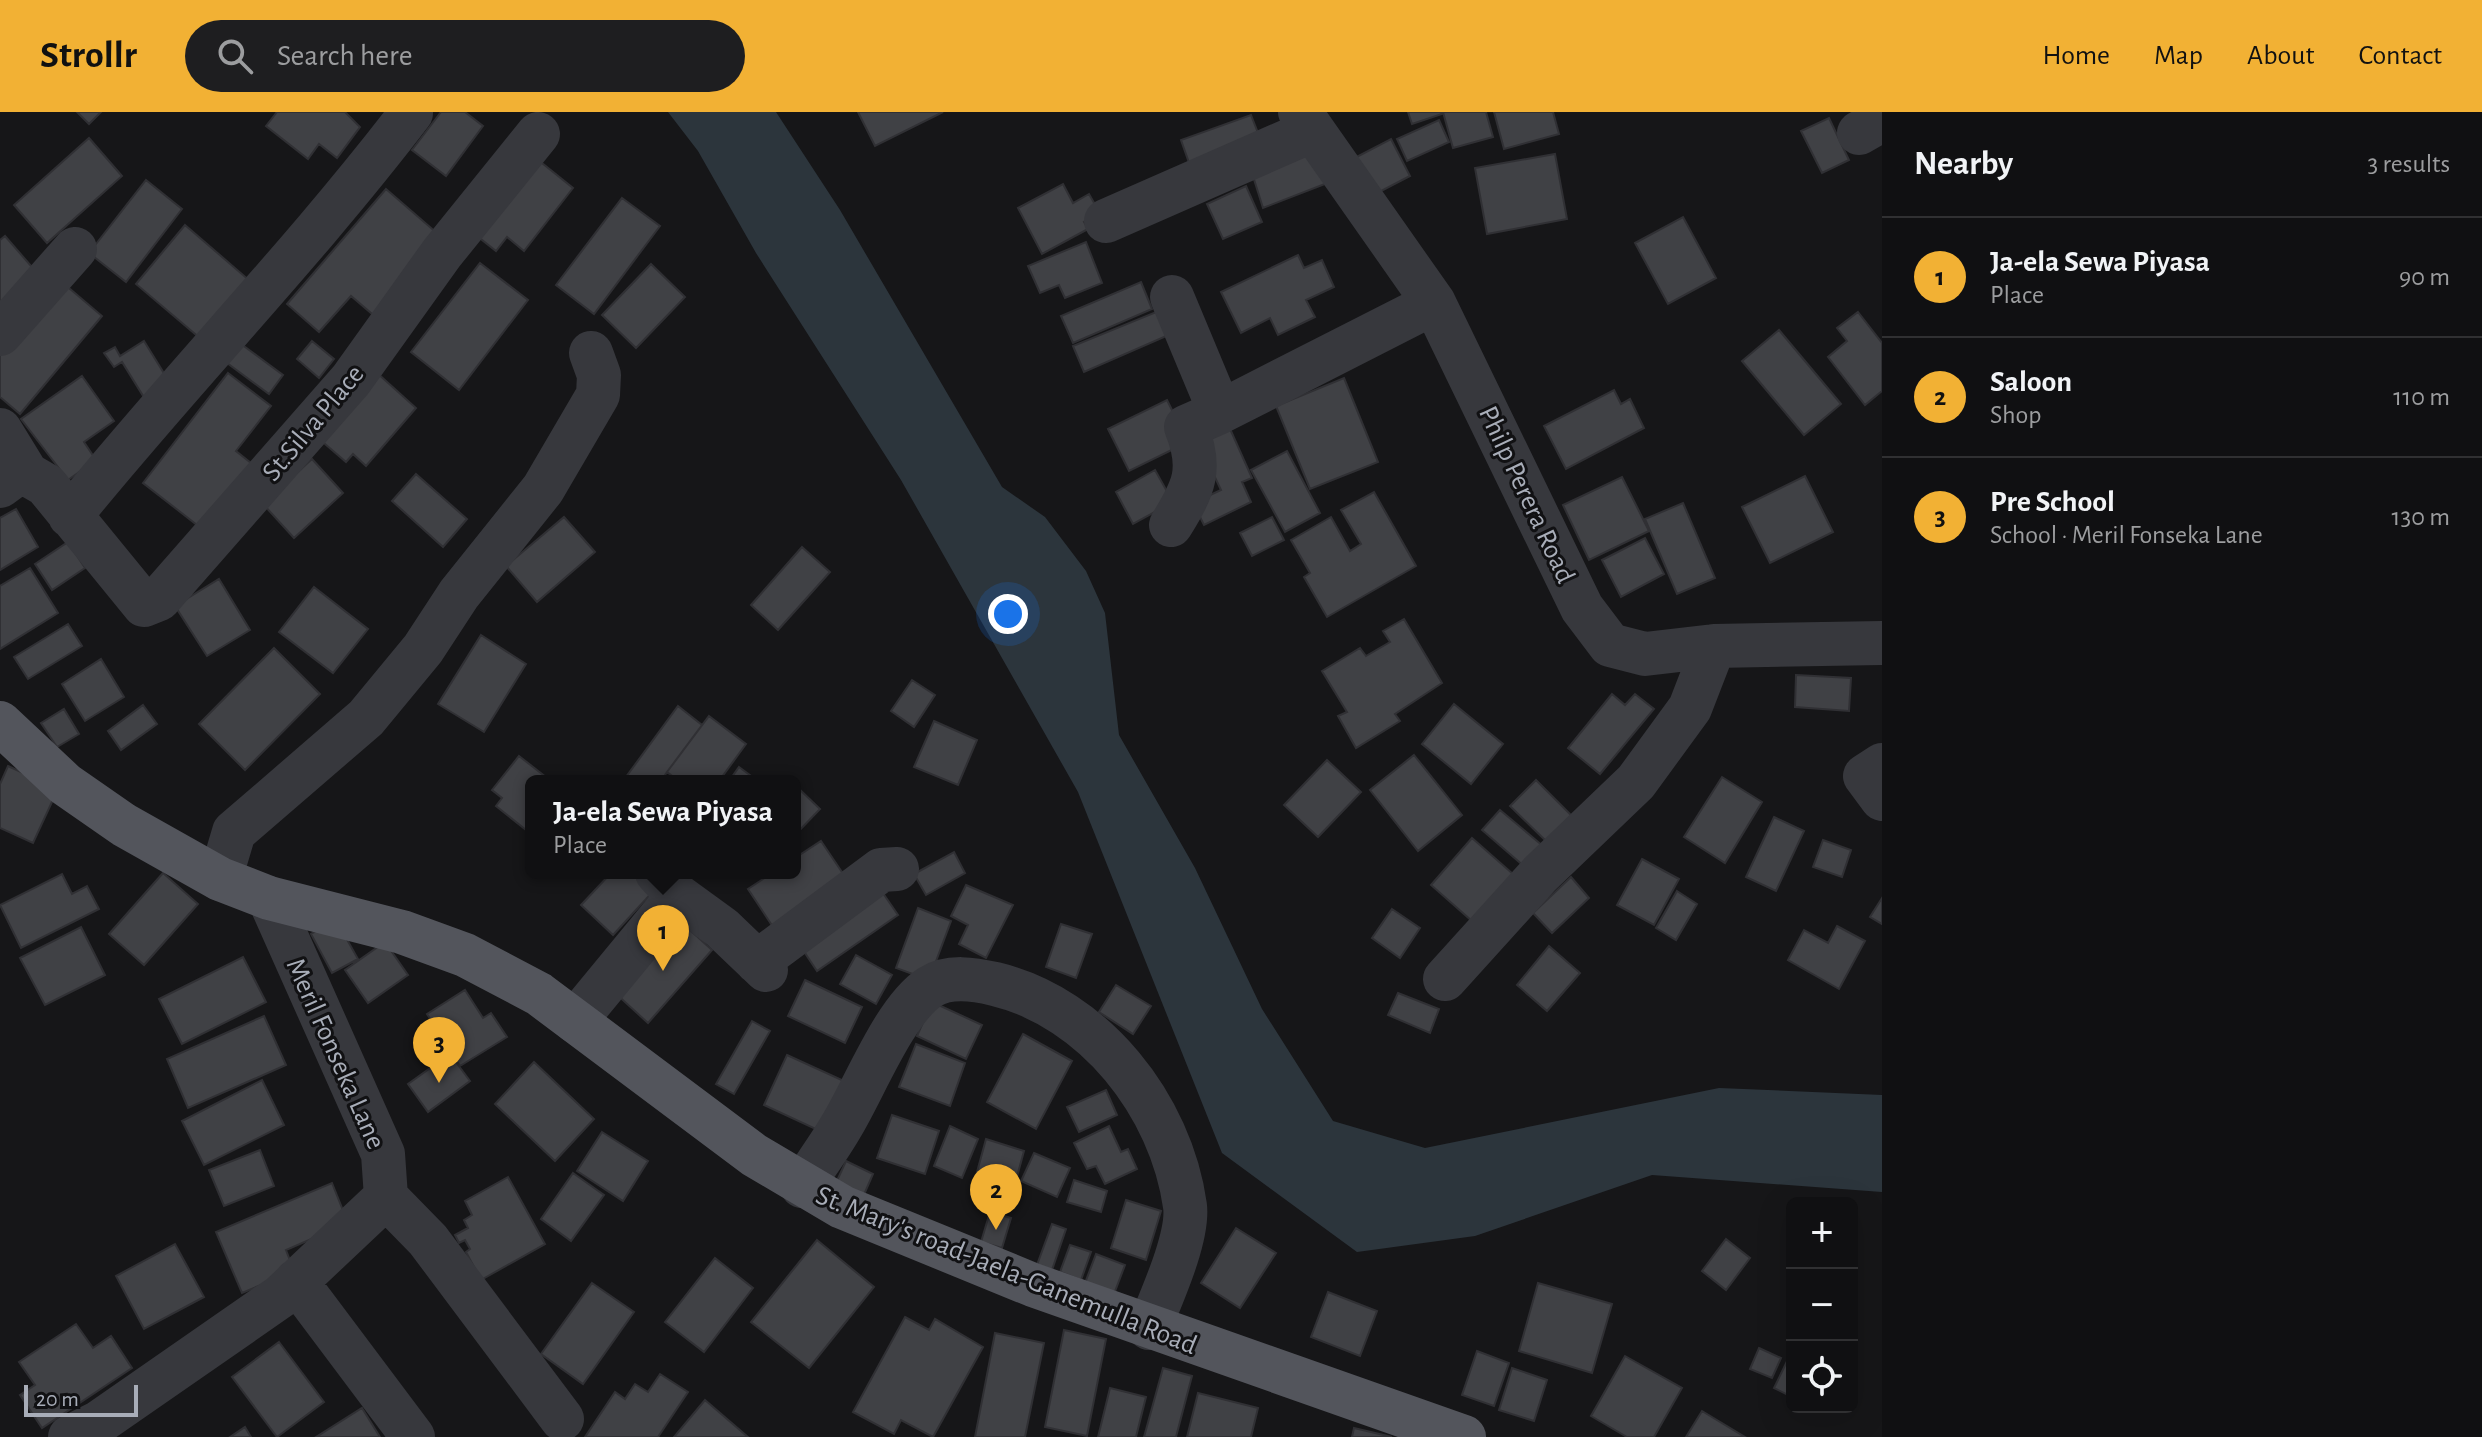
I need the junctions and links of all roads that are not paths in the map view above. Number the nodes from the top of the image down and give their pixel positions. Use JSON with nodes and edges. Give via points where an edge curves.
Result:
{"nodes":[{"id":1,"x":411,"y":113,"type":"edge"},
{"id":2,"x":1306,"y":121,"type":"edge"},
{"id":3,"x":538,"y":134,"type":"dead end"},
{"id":4,"x":1106,"y":221,"type":"dead end"},
{"id":5,"x":75,"y":249,"type":"dead end"},
{"id":6,"x":1172,"y":297,"type":"dead end"},
{"id":7,"x":1434,"y":303,"type":"junction"},
{"id":8,"x":0,"y":334,"type":"edge"},
{"id":9,"x":591,"y":353,"type":"dead end"},
{"id":10,"x":1220,"y":412,"type":"junction"},
{"id":11,"x":0,"y":430,"type":"edge"},
{"id":12,"x":13,"y":480,"type":"edge"},
{"id":13,"x":70,"y":516,"type":"junction"},
{"id":14,"x":1171,"y":525,"type":"dead end"},
{"id":15,"x":1882,"y":643,"type":"edge"},
{"id":16,"x":1714,"y":646,"type":"junction"},
{"id":17,"x":0,"y":723,"type":"edge"},
{"id":18,"x":1882,"y":765,"type":"edge"},
{"id":19,"x":1882,"y":799,"type":"edge"},
{"id":20,"x":897,"y":869,"type":"dead end"},
{"id":21,"x":220,"y":879,"type":"junction"},
{"id":22,"x":668,"y":884,"type":"edge"},
{"id":23,"x":269,"y":898,"type":"junction"},
{"id":24,"x":1445,"y":979,"type":"dead end"},
{"id":25,"x":575,"y":1021,"type":"junction"},
{"id":26,"x":802,"y":1186,"type":"junction"},
{"id":27,"x":386,"y":1197,"type":"junction"},
{"id":28,"x":296,"y":1281,"type":"junction"},
{"id":29,"x":1149,"y":1328,"type":"junction"},
{"id":30,"x":562,"y":1419,"type":"dead end"},
{"id":31,"x":91,"y":1432,"type":"edge"},
{"id":32,"x":1457,"y":1436,"type":"edge"},
{"id":33,"x":413,"y":1437,"type":"edge"}],
"edges":[{"from":1,"to":13,"type":"street","via":[[351,191]]},
{"from":2,"to":4,"type":"street"},
{"from":2,"to":7,"type":"street","name":"Philp Perera Road"},
{"from":3,"to":13,"type":"street","name":"St.Silva Place","via":[[442,253],[351,380],[159,599],[144,605]]},
{"from":5,"to":8,"type":"street"},
{"from":6,"to":10,"type":"street"},
{"from":7,"to":10,"type":"street"},
{"from":7,"to":16,"type":"street","name":"Philp Perera Road","via":[[1582,608],[1610,645],[1645,654]]},
{"from":9,"to":21,"type":"street","via":[[599,375],[598,395],[543,489],[366,718],[234,832]]},
{"from":10,"to":14,"type":"street","via":[[1186,427],[1195,451],[1193,489]]},
{"from":11,"to":12,"type":"street","name":"St.Silva Place"},
{"from":12,"to":13,"type":"street","name":"St.Silva Place","via":[[46,485]]},
{"from":15,"to":16,"type":"street","name":"Philp Perera Road"},
{"from":16,"to":24,"type":"street","via":[[1690,708],[1636,782],[1540,874]]},
{"from":17,"to":21,"type":"main road","name":"St. Mary's road-Jaela-Ganemulla Road","via":[[65,784],[124,825]]},
{"from":18,"to":19,"type":"street","via":[[1865,776]]},
{"from":20,"to":22,"type":"street","via":[[881,870],[762,966]]},
{"from":21,"to":23,"type":"main road","name":"St. Mary's road-Jaela-Ganemulla Road"},
{"from":22,"to":25,"type":"street"},
{"from":23,"to":25,"type":"main road","name":"St. Mary's road-Jaela-Ganemulla Road","via":[[389,928],[465,955],[539,994]]},
{"from":23,"to":27,"type":"street","name":"Meril Fonseka Lane","via":[[383,1154]]},
{"from":25,"to":26,"type":"main road","name":"St. Mary's road-Jaela-Ganemulla Road"},
{"from":26,"to":29,"type":"main road","name":"St. Mary's road-Jaela-Ganemulla Road","via":[[842,1207]]},
{"from":26,"to":29,"type":"street","via":[[908,1009],[931,986],[967,977],[1025,991],[1061,1010],[1115,1056],[1176,1159],[1185,1210],[1173,1267]]},
{"from":27,"to":28,"type":"street"},
{"from":27,"to":30,"type":"street","via":[[428,1240]]},
{"from":28,"to":31,"type":"street"},
{"from":28,"to":33,"type":"street"},
{"from":29,"to":32,"type":"main road","name":"St. Mary's road-Jaela-Ganemulla Road","via":[[1370,1401]]}]}
